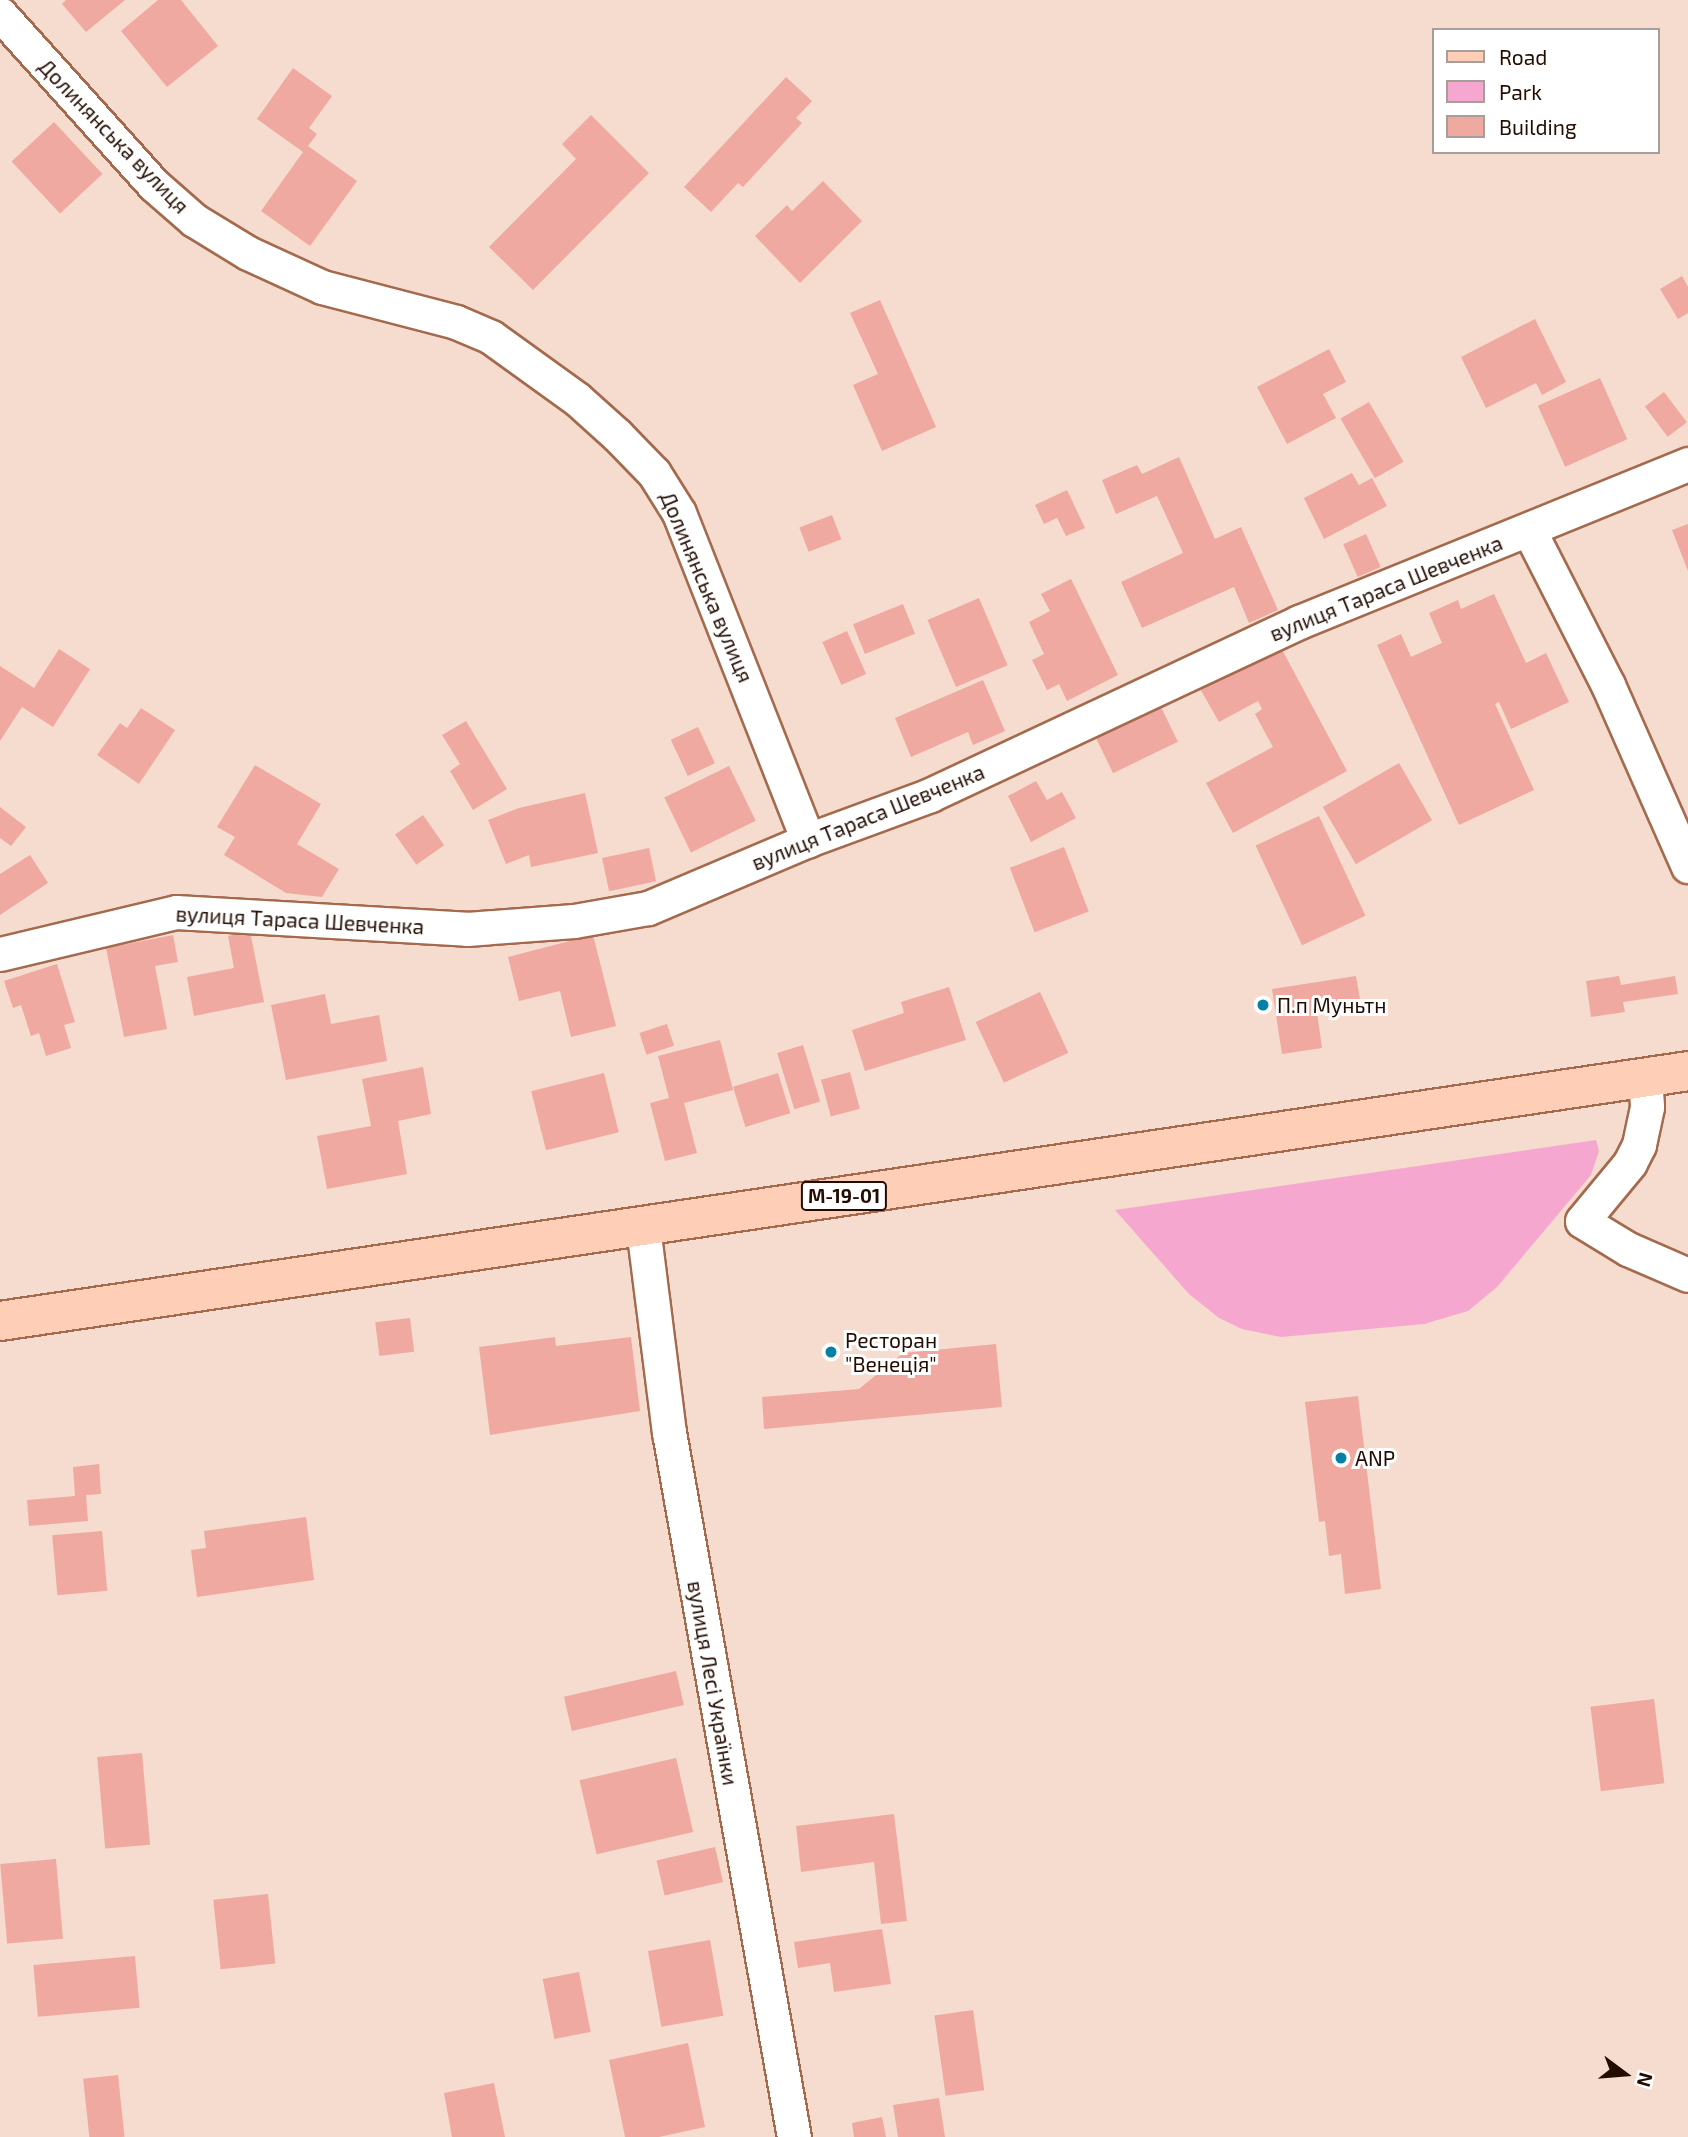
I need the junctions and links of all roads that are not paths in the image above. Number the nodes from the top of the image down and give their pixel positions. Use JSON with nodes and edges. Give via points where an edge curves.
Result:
{"nodes":[{"id":1,"x":0,"y":14,"type":"edge"},
{"id":2,"x":1688,"y":464,"type":"edge"},
{"id":3,"x":1530,"y":530,"type":"junction"},
{"id":4,"x":808,"y":840,"type":"junction"},
{"id":5,"x":1688,"y":866,"type":"edge"},
{"id":6,"x":0,"y":954,"type":"edge"},
{"id":7,"x":1688,"y":1071,"type":"edge"},
{"id":8,"x":1645,"y":1077,"type":"junction"},
{"id":9,"x":643,"y":1227,"type":"junction"},
{"id":10,"x":1688,"y":1275,"type":"edge"},
{"id":11,"x":0,"y":1321,"type":"edge"},
{"id":12,"x":794,"y":2137,"type":"edge"}],
"edges":[{"from":1,"to":4,"type":"street","name":"Долинянська вулиця","via":[[154,185],[194,220],[259,258],[322,287],[483,333],[577,399],[626,445],[668,491],[679,513]]},
{"from":2,"to":3,"type":"street","name":"вулиця Тараса Шевченка"},
{"from":3,"to":4,"type":"street","name":"вулиця Тараса Шевченка","via":[[1299,622],[930,795]]},
{"from":3,"to":5,"type":"street","via":[[1608,685]]},
{"from":4,"to":6,"type":"street","name":"вулиця Тараса Шевченка","via":[[648,908],[574,921],[467,929],[176,912]]},
{"from":7,"to":8,"type":"main road","number":"М-19-01"},
{"from":8,"to":9,"type":"main road","number":"М-19-01"},
{"from":8,"to":10,"type":"street","via":[[1647,1107],[1639,1145],[1618,1180],[1582,1221],[1628,1249]]},
{"from":9,"to":11,"type":"main road","number":"М-19-01"},
{"from":9,"to":12,"type":"street","name":"вулиця Лесі Українки","via":[[668,1432]]}]}
